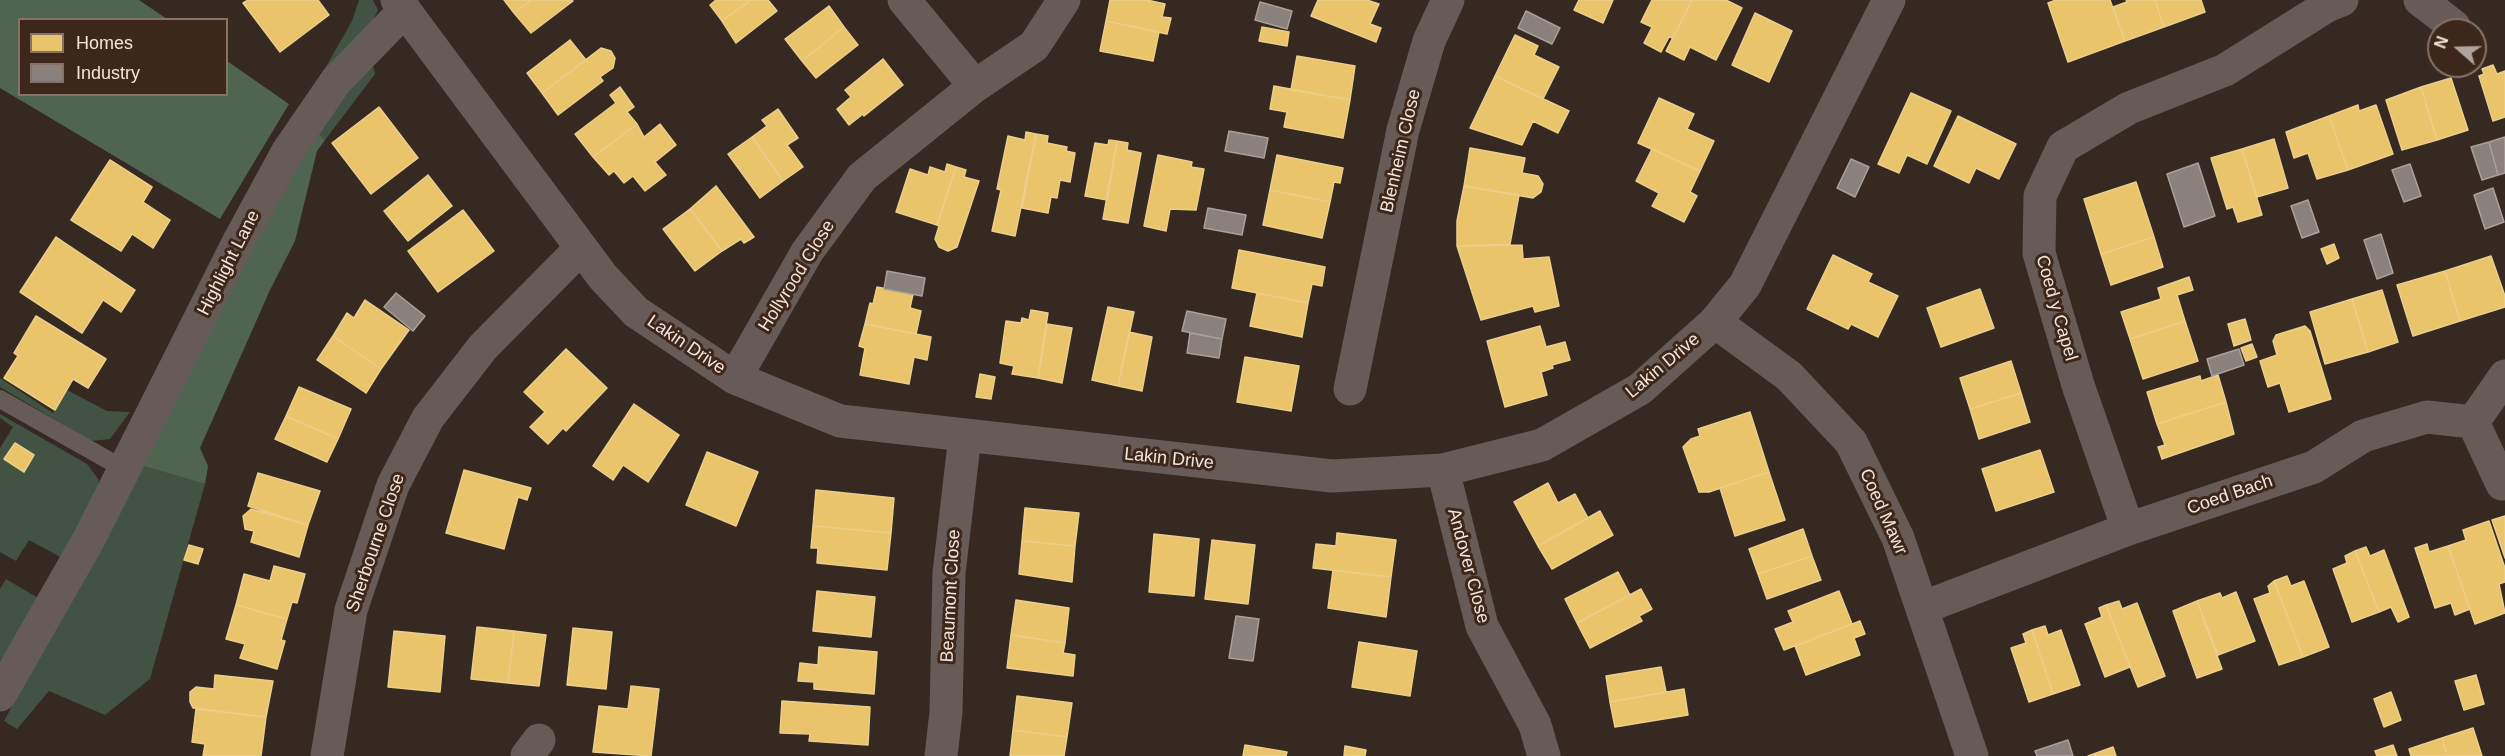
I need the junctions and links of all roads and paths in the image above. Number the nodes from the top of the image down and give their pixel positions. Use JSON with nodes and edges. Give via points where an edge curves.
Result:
{"nodes":[{"id":1,"x":904,"y":0,"type":"edge"},
{"id":2,"x":1064,"y":0,"type":"edge"},
{"id":3,"x":1448,"y":0,"type":"edge"},
{"id":4,"x":2342,"y":0,"type":"edge"},
{"id":5,"x":2420,"y":0,"type":"edge"},
{"id":6,"x":1880,"y":3,"type":"edge"},
{"id":7,"x":401,"y":5,"type":"edge"},
{"id":8,"x":2444,"y":18,"type":"edge"},
{"id":9,"x":975,"y":86,"type":"junction"},
{"id":10,"x":580,"y":249,"type":"junction"},
{"id":11,"x":1714,"y":322,"type":"junction"},
{"id":12,"x":2505,"y":376,"type":"edge"},
{"id":13,"x":735,"y":378,"type":"junction"},
{"id":14,"x":1350,"y":389,"type":"dead end"},
{"id":15,"x":0,"y":399,"type":"edge"},
{"id":16,"x":2473,"y":422,"type":"junction"},
{"id":17,"x":965,"y":436,"type":"junction"},
{"id":18,"x":123,"y":469,"type":"junction"},
{"id":19,"x":1443,"y":471,"type":"junction"},
{"id":20,"x":2502,"y":484,"type":"dead end"},
{"id":21,"x":2128,"y":529,"type":"junction"},
{"id":22,"x":1922,"y":608,"type":"junction"},
{"id":23,"x":0,"y":695,"type":"edge"},
{"id":24,"x":327,"y":756,"type":"edge"},
{"id":25,"x":941,"y":756,"type":"edge"},
{"id":26,"x":1544,"y":756,"type":"edge"},
{"id":27,"x":1972,"y":756,"type":"edge"}],
"edges":[{"from":1,"to":9,"type":"street"},
{"from":2,"to":9,"type":"street","name":"Hollyrood Close","via":[[1034,46]]},
{"from":3,"to":14,"type":"street","name":"Blenheim Close","via":[[1429,41],[1403,130]]},
{"from":4,"to":21,"type":"street","name":"Coed y Capel","via":[[2224,70],[2129,108],[2063,147],[2040,196],[2039,253]]},
{"from":5,"to":8,"type":"street"},
{"from":6,"to":11,"type":"street","name":"Lakin Drive","via":[[1745,285]]},
{"from":7,"to":10,"type":"street","name":"Lakin Drive"},
{"from":7,"to":18,"type":"street","name":"Highlight Lane","via":[[336,81],[288,151]]},
{"from":9,"to":13,"type":"street","name":"Hollyrood Close","via":[[862,177],[807,252]]},
{"from":10,"to":13,"type":"street","name":"Lakin Drive","via":[[636,312]]},
{"from":10,"to":24,"type":"street","name":"Sherbourne Close","via":[[483,347],[428,418],[393,485],[351,610]]},
{"from":11,"to":19,"type":"street","name":"Lakin Drive","via":[[1640,389],[1542,446]]},
{"from":11,"to":22,"type":"street","name":"Coed Mawr","via":[[1788,376],[1851,442],[1898,538]]},
{"from":12,"to":16,"type":"street"},
{"from":13,"to":17,"type":"street","name":"Lakin Drive","via":[[840,421]]},
{"from":15,"to":18,"type":"lane"},
{"from":16,"to":20,"type":"street"},
{"from":16,"to":21,"type":"street","name":"Coed Bach","via":[[2427,417],[2363,436],[2314,467]]},
{"from":17,"to":19,"type":"street","name":"Lakin Drive","via":[[1332,476]]},
{"from":17,"to":25,"type":"street","name":"Beaumont Close","via":[[949,573],[946,712]]},
{"from":18,"to":23,"type":"street","name":"Highlight Lane","via":[[89,539]]},
{"from":19,"to":26,"type":"street","name":"Andover Close","via":[[1482,626],[1535,725]]},
{"from":21,"to":22,"type":"street","name":"Coed Bach"},
{"from":22,"to":27,"type":"street","name":"Coed Mawr"}]}
